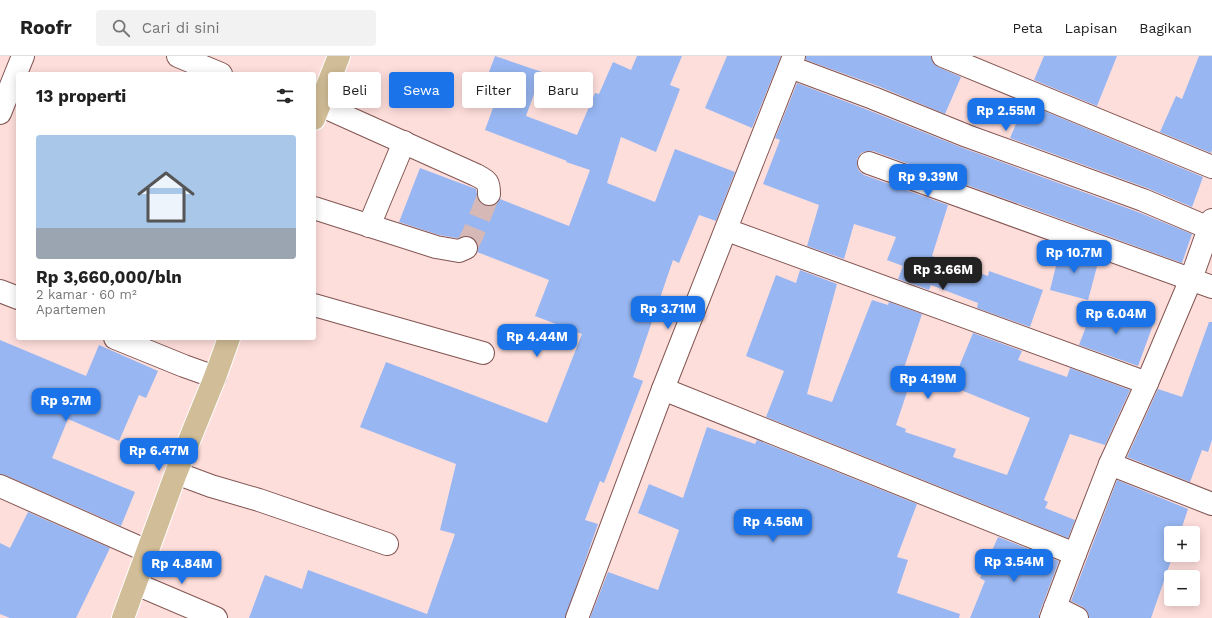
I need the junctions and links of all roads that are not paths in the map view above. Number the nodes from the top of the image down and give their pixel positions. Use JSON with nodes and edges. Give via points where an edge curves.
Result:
{"nodes":[{"id":1,"x":23,"y":56,"type":"edge"},
{"id":2,"x":178,"y":56,"type":"edge"},
{"id":3,"x":339,"y":56,"type":"edge"},
{"id":4,"x":943,"y":56,"type":"edge"},
{"id":5,"x":792,"y":61,"type":"edge"},
{"id":6,"x":17,"y":72,"type":"edge"},
{"id":7,"x":216,"y":72,"type":"edge"},
{"id":8,"x":16,"y":73,"type":"edge"},
{"id":9,"x":316,"y":112,"type":"edge"},
{"id":10,"x":0,"y":113,"type":"edge"},
{"id":11,"x":404,"y":142,"type":"junction"},
{"id":12,"x":869,"y":163,"type":"dead end"},
{"id":13,"x":1212,"y":167,"type":"edge"},
{"id":14,"x":489,"y":194,"type":"dead end"},
{"id":15,"x":316,"y":209,"type":"edge"},
{"id":16,"x":1210,"y":224,"type":"edge"},
{"id":17,"x":369,"y":226,"type":"junction"},
{"id":18,"x":727,"y":230,"type":"junction"},
{"id":19,"x":466,"y":248,"type":"dead end"},
{"id":20,"x":1191,"y":279,"type":"junction"},
{"id":21,"x":1212,"y":287,"type":"edge"},
{"id":22,"x":0,"y":291,"type":"edge"},
{"id":23,"x":16,"y":297,"type":"edge"},
{"id":24,"x":316,"y":306,"type":"edge"},
{"id":25,"x":119,"y":340,"type":"edge"},
{"id":26,"x":228,"y":340,"type":"edge"},
{"id":27,"x":483,"y":353,"type":"dead end"},
{"id":28,"x":215,"y":377,"type":"junction"},
{"id":29,"x":1147,"y":383,"type":"junction"},
{"id":30,"x":663,"y":389,"type":"junction"},
{"id":31,"x":1110,"y":464,"type":"junction"},
{"id":32,"x":176,"y":473,"type":"junction"},
{"id":33,"x":0,"y":486,"type":"edge"},
{"id":34,"x":1212,"y":504,"type":"edge"},
{"id":35,"x":387,"y":544,"type":"dead end"},
{"id":36,"x":148,"y":551,"type":"junction"},
{"id":37,"x":1075,"y":554,"type":"junction"},
{"id":38,"x":136,"y":584,"type":"junction"},
{"id":39,"x":1053,"y":612,"type":"edge"},
{"id":40,"x":123,"y":618,"type":"edge"},
{"id":41,"x":216,"y":618,"type":"edge"},
{"id":42,"x":577,"y":618,"type":"edge"},
{"id":43,"x":1077,"y":618,"type":"edge"}],
"edges":[{"from":1,"to":6,"type":"street"},
{"from":2,"to":7,"type":"street"},
{"from":3,"to":9,"type":"main road"},
{"from":4,"to":13,"type":"street"},
{"from":5,"to":16,"type":"street","via":[[966,136]]},
{"from":5,"to":18,"type":"street"},
{"from":8,"to":10,"type":"street"},
{"from":9,"to":11,"type":"street"},
{"from":11,"to":14,"type":"street","via":[[486,180],[489,184]]},
{"from":11,"to":17,"type":"street"},
{"from":12,"to":20,"type":"street"},
{"from":15,"to":17,"type":"street"},
{"from":16,"to":20,"type":"street"},
{"from":17,"to":19,"type":"street","via":[[436,247],[459,251]]},
{"from":18,"to":29,"type":"street"},
{"from":18,"to":30,"type":"street"},
{"from":20,"to":21,"type":"street"},
{"from":20,"to":29,"type":"street"},
{"from":22,"to":23,"type":"street"},
{"from":24,"to":27,"type":"street"},
{"from":25,"to":28,"type":"street"},
{"from":26,"to":28,"type":"main road"},
{"from":28,"to":32,"type":"main road"},
{"from":29,"to":31,"type":"street"},
{"from":30,"to":37,"type":"street"},
{"from":30,"to":42,"type":"street"},
{"from":31,"to":34,"type":"street"},
{"from":31,"to":37,"type":"street"},
{"from":32,"to":35,"type":"street"},
{"from":32,"to":36,"type":"main road"},
{"from":33,"to":36,"type":"street"},
{"from":36,"to":38,"type":"main road"},
{"from":37,"to":39,"type":"street"},
{"from":38,"to":40,"type":"main road"},
{"from":38,"to":41,"type":"street"},
{"from":39,"to":43,"type":"street"}]}
